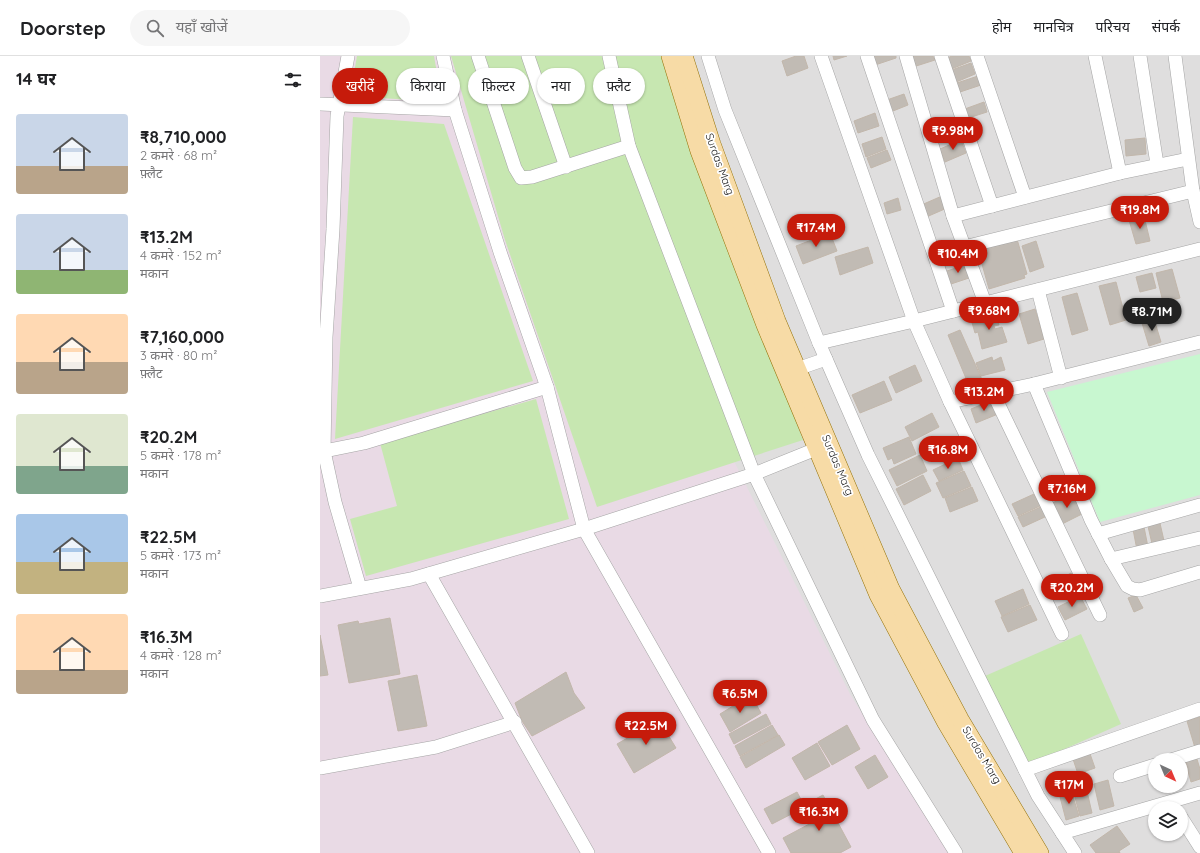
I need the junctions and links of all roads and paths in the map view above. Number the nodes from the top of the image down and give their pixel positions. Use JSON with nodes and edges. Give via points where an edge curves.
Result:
{"nodes":[{"id":1,"x":348,"y":56,"type":"edge"},
{"id":2,"x":443,"y":56,"type":"edge"},
{"id":3,"x":478,"y":56,"type":"edge"},
{"id":4,"x":528,"y":56,"type":"edge"},
{"id":5,"x":609,"y":56,"type":"edge"},
{"id":6,"x":670,"y":56,"type":"edge"},
{"id":7,"x":684,"y":56,"type":"edge"},
{"id":8,"x":708,"y":56,"type":"edge"},
{"id":9,"x":821,"y":56,"type":"edge"},
{"id":10,"x":867,"y":56,"type":"edge"},
{"id":11,"x":906,"y":56,"type":"edge"},
{"id":12,"x":941,"y":56,"type":"edge"},
{"id":13,"x":977,"y":56,"type":"edge"},
{"id":14,"x":1095,"y":56,"type":"edge"},
{"id":15,"x":1140,"y":56,"type":"edge"},
{"id":16,"x":1176,"y":56,"type":"edge"},
{"id":17,"x":320,"y":104,"type":"edge"},
{"id":18,"x":339,"y":105,"type":"junction"},
{"id":19,"x":455,"y":110,"type":"junction"},
{"id":20,"x":629,"y":146,"type":"junction"},
{"id":21,"x":1188,"y":159,"type":"junction"},
{"id":22,"x":1157,"y":164,"type":"junction"},
{"id":23,"x":566,"y":167,"type":"junction"},
{"id":24,"x":1120,"y":173,"type":"junction"},
{"id":25,"x":1193,"y":192,"type":"junction"},
{"id":26,"x":1025,"y":197,"type":"junction"},
{"id":27,"x":992,"y":206,"type":"junction"},
{"id":28,"x":953,"y":216,"type":"junction"},
{"id":29,"x":1200,"y":222,"type":"edge"},
{"id":30,"x":964,"y":247,"type":"junction"},
{"id":31,"x":1200,"y":249,"type":"edge"},
{"id":32,"x":1038,"y":290,"type":"junction"},
{"id":33,"x":985,"y":303,"type":"junction"},
{"id":34,"x":953,"y":311,"type":"junction"},
{"id":35,"x":914,"y":321,"type":"junction"},
{"id":36,"x":323,"y":337,"type":"edge"},
{"id":37,"x":1200,"y":342,"type":"edge"},
{"id":38,"x":819,"y":343,"type":"junction"},
{"id":39,"x":826,"y":359,"type":"junction"},
{"id":40,"x":797,"y":369,"type":"junction"},
{"id":41,"x":1061,"y":378,"type":"junction"},
{"id":42,"x":1034,"y":384,"type":"junction"},
{"id":43,"x":547,"y":387,"type":"junction"},
{"id":44,"x":993,"y":393,"type":"junction"},
{"id":45,"x":950,"y":402,"type":"junction"},
{"id":46,"x":822,"y":447,"type":"junction"},
{"id":47,"x":322,"y":452,"type":"edge"},
{"id":48,"x":754,"y":474,"type":"junction"},
{"id":49,"x":1200,"y":506,"type":"edge"},
{"id":50,"x":584,"y":529,"type":"junction"},
{"id":51,"x":1098,"y":534,"type":"junction"},
{"id":52,"x":1200,"y":538,"type":"edge"},
{"id":53,"x":1111,"y":559,"type":"junction"},
{"id":54,"x":1200,"y":572,"type":"edge"},
{"id":55,"x":429,"y":574,"type":"junction"},
{"id":56,"x":360,"y":588,"type":"junction"},
{"id":57,"x":320,"y":596,"type":"edge"},
{"id":58,"x":1100,"y":615,"type":"dead end"},
{"id":59,"x":1062,"y":634,"type":"dead end"},
{"id":60,"x":1200,"y":709,"type":"edge"},
{"id":61,"x":515,"y":722,"type":"junction"},
{"id":62,"x":1200,"y":751,"type":"edge"},
{"id":63,"x":1188,"y":755,"type":"edge"},
{"id":64,"x":1148,"y":767,"type":"edge"},
{"id":65,"x":320,"y":768,"type":"edge"},
{"id":66,"x":1024,"y":770,"type":"junction"},
{"id":67,"x":1120,"y":776,"type":"dead end"},
{"id":68,"x":1200,"y":793,"type":"edge"},
{"id":69,"x":1182,"y":801,"type":"edge"},
{"id":70,"x":1148,"y":811,"type":"edge"},
{"id":71,"x":1195,"y":829,"type":"edge"},
{"id":72,"x":1062,"y":833,"type":"junction"},
{"id":73,"x":1200,"y":847,"type":"edge"},
{"id":74,"x":588,"y":853,"type":"edge"},
{"id":75,"x":769,"y":853,"type":"edge"},
{"id":76,"x":956,"y":853,"type":"edge"},
{"id":77,"x":1024,"y":853,"type":"edge"},
{"id":78,"x":1040,"y":853,"type":"edge"},
{"id":79,"x":1075,"y":853,"type":"edge"}],
"edges":[{"from":1,"to":18,"type":"street"},
{"from":2,"to":19,"type":"street"},
{"from":3,"to":23,"type":"street","via":[[499,122],[521,178],[526,179]]},
{"from":4,"to":23,"type":"street"},
{"from":5,"to":20,"type":"street"},
{"from":6,"to":46,"type":"main road","name":"Surdas Marg","via":[[699,151],[765,325]]},
{"from":7,"to":40,"type":"main road","name":"Surdas Marg","via":[[712,144]]},
{"from":8,"to":38,"type":"street","via":[[725,110]]},
{"from":9,"to":35,"type":"street"},
{"from":10,"to":34,"type":"street"},
{"from":11,"to":28,"type":"street"},
{"from":12,"to":27,"type":"street"},
{"from":13,"to":26,"type":"street"},
{"from":14,"to":24,"type":"street"},
{"from":15,"to":22,"type":"street"},
{"from":16,"to":21,"type":"street"},
{"from":17,"to":18,"type":"street"},
{"from":18,"to":19,"type":"street"},
{"from":18,"to":36,"type":"street","via":[[333,229]]},
{"from":19,"to":43,"type":"street","via":[[500,252]]},
{"from":20,"to":23,"type":"street"},
{"from":20,"to":48,"type":"street"},
{"from":21,"to":22,"type":"street"},
{"from":21,"to":25,"type":"street"},
{"from":22,"to":24,"type":"street"},
{"from":24,"to":26,"type":"street"},
{"from":25,"to":29,"type":"street"},
{"from":25,"to":30,"type":"street"},
{"from":26,"to":27,"type":"street"},
{"from":27,"to":28,"type":"street"},
{"from":28,"to":30,"type":"street"},
{"from":30,"to":33,"type":"street"},
{"from":31,"to":32,"type":"street"},
{"from":32,"to":33,"type":"street"},
{"from":32,"to":41,"type":"street"},
{"from":33,"to":34,"type":"street"},
{"from":34,"to":35,"type":"street"},
{"from":35,"to":38,"type":"street"},
{"from":35,"to":45,"type":"street"},
{"from":36,"to":47,"type":"street"},
{"from":37,"to":41,"type":"street"},
{"from":38,"to":39,"type":"street"},
{"from":39,"to":40,"type":"street"},
{"from":39,"to":66,"type":"street","via":[[868,455]]},
{"from":40,"to":46,"type":"main road","name":"Surdas Marg"},
{"from":41,"to":42,"type":"street"},
{"from":42,"to":44,"type":"street"},
{"from":42,"to":51,"type":"street"},
{"from":43,"to":47,"type":"street","via":[[364,443]]},
{"from":43,"to":50,"type":"street"},
{"from":44,"to":45,"type":"street"},
{"from":44,"to":58,"type":"street"},
{"from":45,"to":59,"type":"street"},
{"from":46,"to":48,"type":"street"},
{"from":46,"to":77,"type":"main road","name":"Surdas Marg","via":[[878,595],[946,723]]},
{"from":46,"to":78,"type":"main road","name":"Surdas Marg","via":[[891,589],[960,719]]},
{"from":47,"to":56,"type":"street"},
{"from":48,"to":50,"type":"street"},
{"from":48,"to":76,"type":"street","via":[[873,720]]},
{"from":49,"to":51,"type":"street"},
{"from":50,"to":55,"type":"street"},
{"from":50,"to":75,"type":"street"},
{"from":51,"to":53,"type":"street"},
{"from":52,"to":53,"type":"street"},
{"from":53,"to":54,"type":"street","via":[[1127,586],[1140,590]]},
{"from":55,"to":56,"type":"street"},
{"from":55,"to":61,"type":"street"},
{"from":56,"to":57,"type":"street"},
{"from":60,"to":66,"type":"street"},
{"from":61,"to":65,"type":"street","via":[[436,748]]},
{"from":61,"to":74,"type":"street"},
{"from":62,"to":63,"type":"street"},
{"from":64,"to":67,"type":"street"},
{"from":66,"to":72,"type":"street"},
{"from":68,"to":69,"type":"street"},
{"from":70,"to":72,"type":"street"},
{"from":71,"to":73,"type":"street"},
{"from":72,"to":79,"type":"street"}]}
